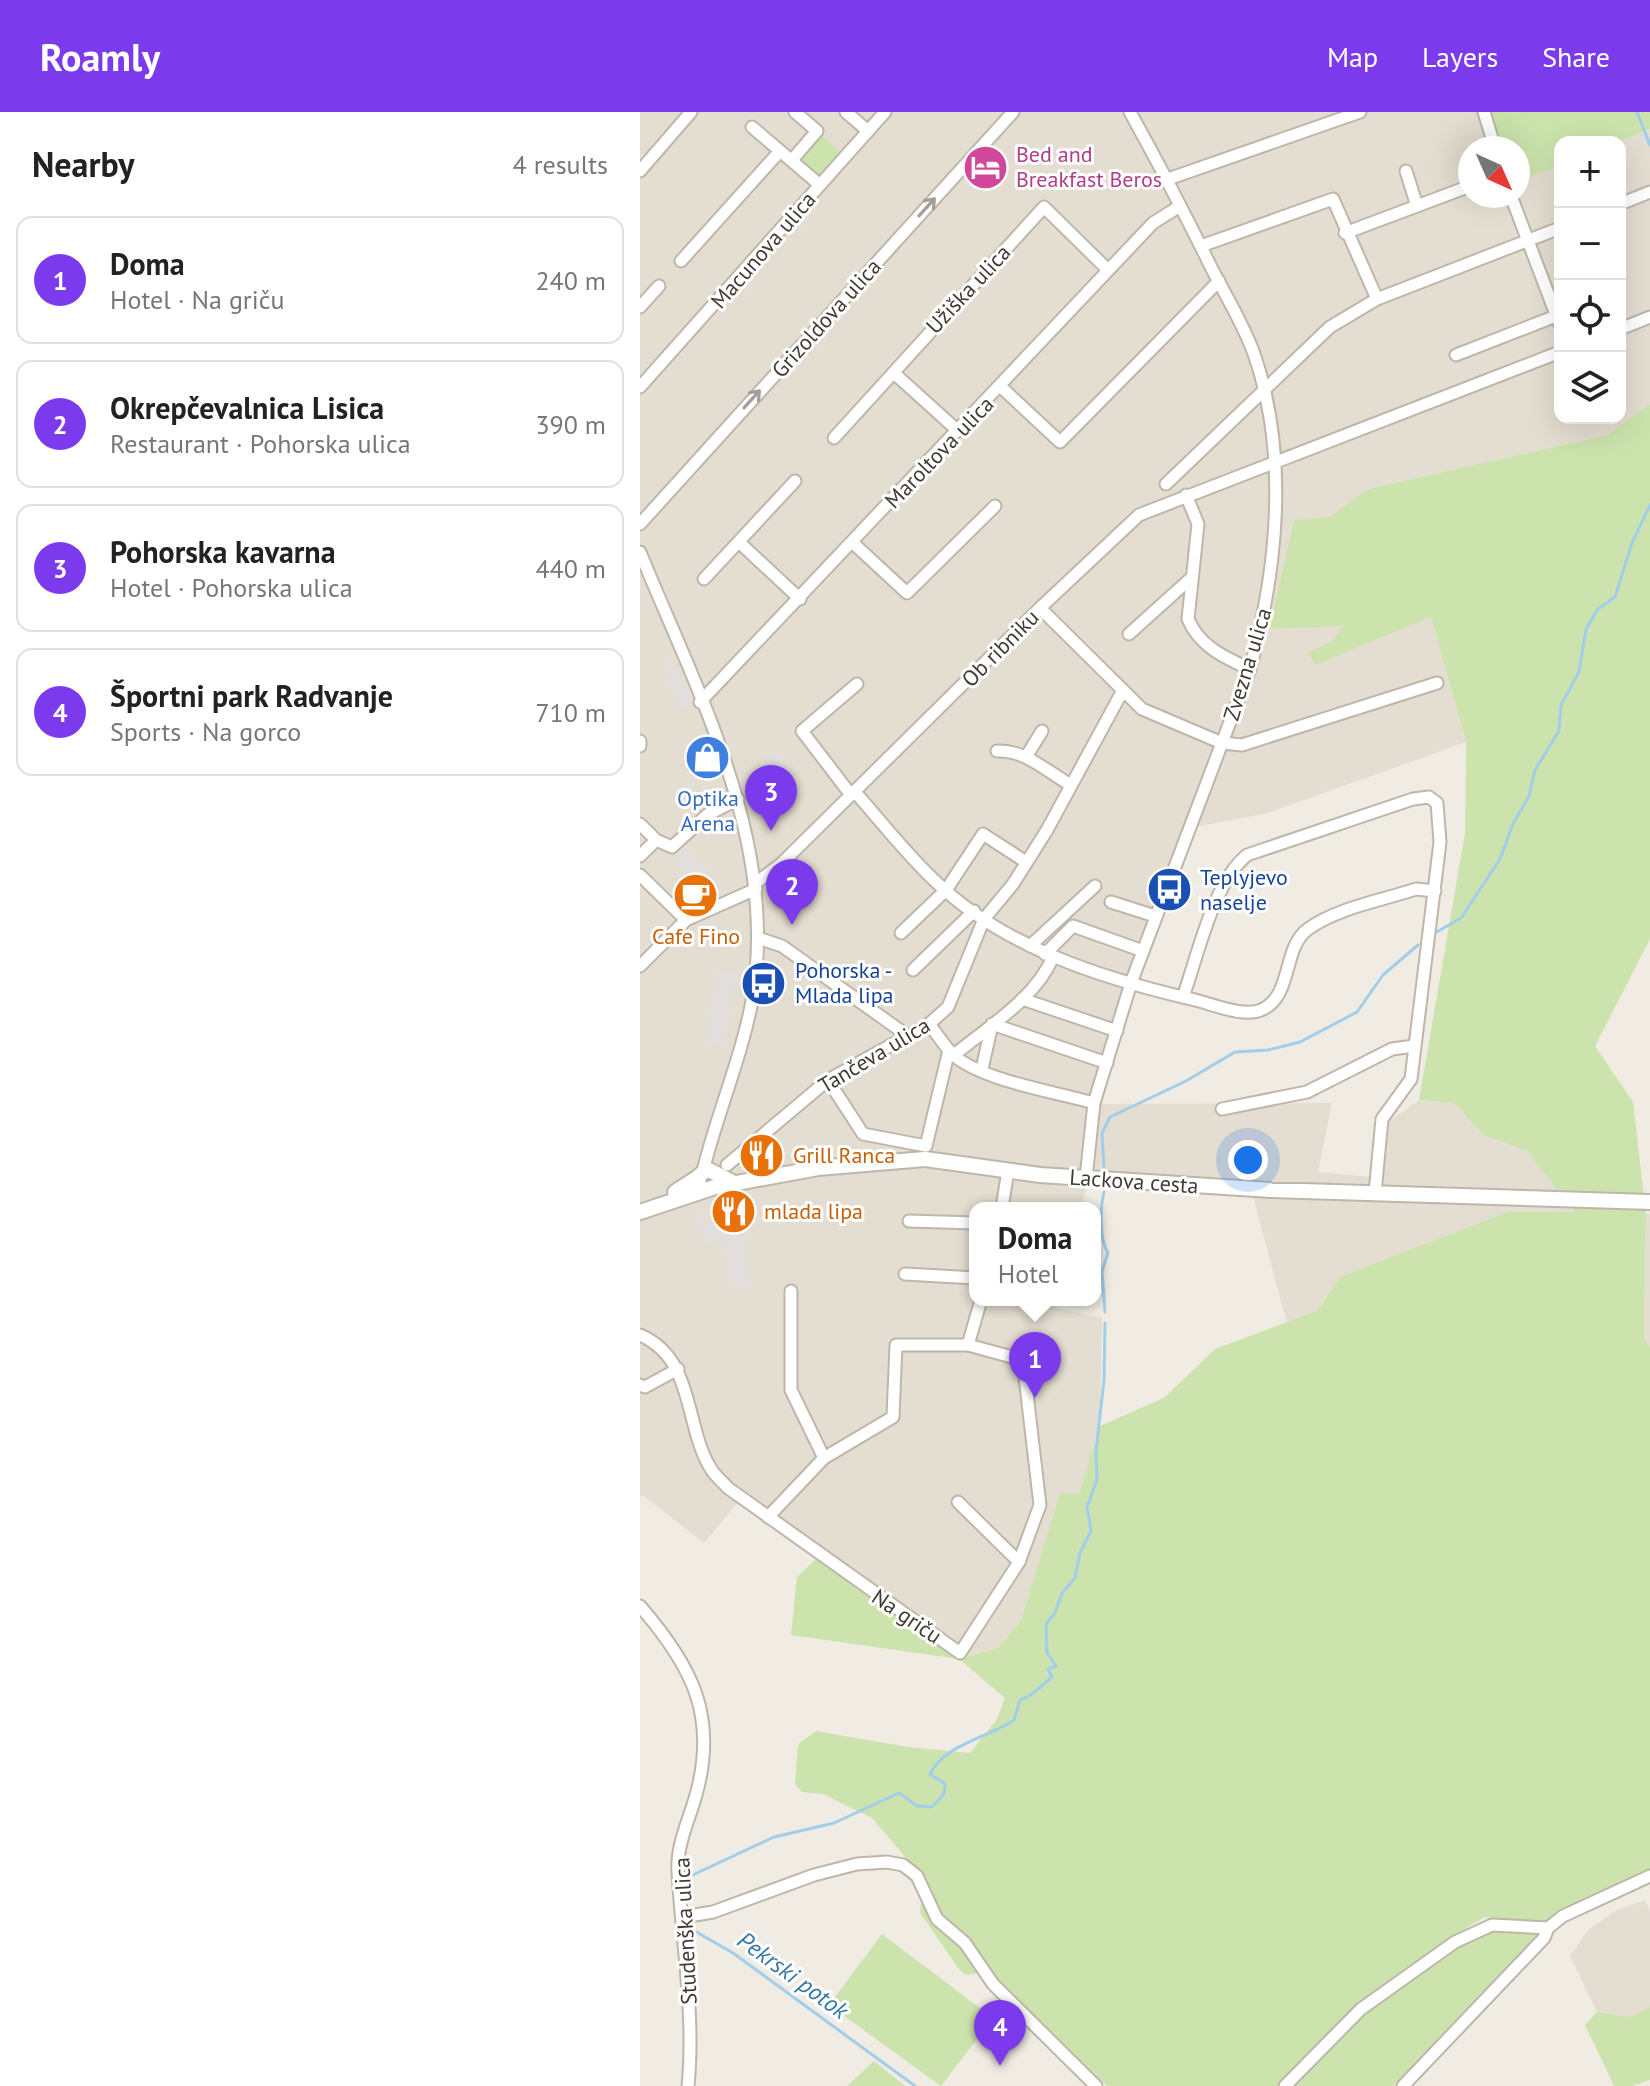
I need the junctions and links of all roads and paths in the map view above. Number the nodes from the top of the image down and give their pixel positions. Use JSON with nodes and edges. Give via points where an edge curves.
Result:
{"nodes":[{"id":1,"x":691,"y":112,"type":"edge"},
{"id":2,"x":795,"y":112,"type":"edge"},
{"id":3,"x":846,"y":112,"type":"edge"},
{"id":4,"x":885,"y":112,"type":"edge"},
{"id":5,"x":1013,"y":112,"type":"edge"},
{"id":6,"x":1130,"y":112,"type":"edge"},
{"id":7,"x":1360,"y":112,"type":"edge"},
{"id":8,"x":1484,"y":112,"type":"edge"},
{"id":9,"x":752,"y":127,"type":"dead end"},
{"id":10,"x":868,"y":131,"type":"junction"},
{"id":11,"x":1491,"y":136,"type":"edge"},
{"id":12,"x":780,"y":151,"type":"junction"},
{"id":13,"x":792,"y":160,"type":"junction"},
{"id":14,"x":640,"y":171,"type":"edge"},
{"id":15,"x":1406,"y":171,"type":"dead end"},
{"id":16,"x":1168,"y":179,"type":"junction"},
{"id":17,"x":820,"y":185,"type":"junction"},
{"id":18,"x":1458,"y":191,"type":"edge"},
{"id":19,"x":1650,"y":192,"type":"edge"},
{"id":20,"x":1626,"y":202,"type":"edge"},
{"id":21,"x":1180,"y":206,"type":"junction"},
{"id":22,"x":1417,"y":206,"type":"junction"},
{"id":23,"x":1515,"y":208,"type":"edge"},
{"id":24,"x":1554,"y":231,"type":"edge"},
{"id":25,"x":1345,"y":233,"type":"junction"},
{"id":26,"x":1527,"y":242,"type":"junction"},
{"id":27,"x":1201,"y":246,"type":"junction"},
{"id":28,"x":681,"y":261,"type":"dead end"},
{"id":29,"x":1107,"y":269,"type":"junction"},
{"id":30,"x":1219,"y":281,"type":"junction"},
{"id":31,"x":659,"y":286,"type":"dead end"},
{"id":32,"x":1377,"y":299,"type":"junction"},
{"id":33,"x":640,"y":307,"type":"edge"},
{"id":34,"x":1554,"y":311,"type":"edge"},
{"id":35,"x":1650,"y":317,"type":"edge"},
{"id":36,"x":1554,"y":322,"type":"edge"},
{"id":37,"x":1626,"y":327,"type":"edge"},
{"id":38,"x":1554,"y":354,"type":"edge"},
{"id":39,"x":1456,"y":355,"type":"dead end"},
{"id":40,"x":895,"y":374,"type":"junction"},
{"id":41,"x":640,"y":387,"type":"edge"},
{"id":42,"x":1001,"y":387,"type":"junction"},
{"id":43,"x":1264,"y":389,"type":"junction"},
{"id":44,"x":958,"y":431,"type":"junction"},
{"id":45,"x":834,"y":438,"type":"dead end"},
{"id":46,"x":1275,"y":461,"type":"junction"},
{"id":47,"x":795,"y":481,"type":"dead end"},
{"id":48,"x":1166,"y":484,"type":"dead end"},
{"id":49,"x":1186,"y":495,"type":"junction"},
{"id":50,"x":995,"y":506,"type":"dead end"},
{"id":51,"x":640,"y":524,"type":"edge"},
{"id":52,"x":740,"y":543,"type":"junction"},
{"id":53,"x":853,"y":543,"type":"junction"},
{"id":54,"x":640,"y":552,"type":"edge"},
{"id":55,"x":704,"y":579,"type":"dead end"},
{"id":56,"x":1191,"y":579,"type":"junction"},
{"id":57,"x":800,"y":599,"type":"junction"},
{"id":58,"x":1040,"y":608,"type":"junction"},
{"id":59,"x":1129,"y":634,"type":"dead end"},
{"id":60,"x":1250,"y":669,"type":"junction"},
{"id":61,"x":1437,"y":683,"type":"dead end"},
{"id":62,"x":857,"y":684,"type":"dead end"},
{"id":63,"x":1122,"y":692,"type":"junction"},
{"id":64,"x":700,"y":702,"type":"junction"},
{"id":65,"x":1042,"y":731,"type":"dead end"},
{"id":66,"x":1222,"y":743,"type":"junction"},
{"id":67,"x":997,"y":751,"type":"dead end"},
{"id":68,"x":1026,"y":757,"type":"junction"},
{"id":69,"x":1069,"y":784,"type":"junction"},
{"id":70,"x":852,"y":793,"type":"junction"},
{"id":71,"x":738,"y":799,"type":"junction"},
{"id":72,"x":640,"y":824,"type":"edge"},
{"id":73,"x":656,"y":840,"type":"junction"},
{"id":74,"x":640,"y":856,"type":"edge"},
{"id":75,"x":1026,"y":862,"type":"junction"},
{"id":76,"x":640,"y":875,"type":"edge"},
{"id":77,"x":756,"y":886,"type":"junction"},
{"id":78,"x":1095,"y":886,"type":"dead end"},
{"id":79,"x":946,"y":890,"type":"junction"},
{"id":80,"x":1435,"y":891,"type":"junction"},
{"id":81,"x":1111,"y":902,"type":"dead end"},
{"id":82,"x":979,"y":915,"type":"junction"},
{"id":83,"x":1155,"y":916,"type":"junction"},
{"id":84,"x":686,"y":920,"type":"junction"},
{"id":85,"x":901,"y":933,"type":"dead end"},
{"id":86,"x":758,"y":938,"type":"junction"},
{"id":87,"x":1030,"y":946,"type":"junction"},
{"id":88,"x":1143,"y":951,"type":"junction"},
{"id":89,"x":1049,"y":955,"type":"junction"},
{"id":90,"x":640,"y":966,"type":"edge"},
{"id":91,"x":913,"y":970,"type":"dead end"},
{"id":92,"x":1131,"y":983,"type":"junction"},
{"id":93,"x":1183,"y":997,"type":"junction"},
{"id":94,"x":1022,"y":999,"type":"junction"},
{"id":95,"x":929,"y":1024,"type":"junction"},
{"id":96,"x":992,"y":1024,"type":"junction"},
{"id":97,"x":1117,"y":1031,"type":"junction"},
{"id":98,"x":908,"y":1036,"type":"junction"},
{"id":99,"x":1414,"y":1046,"type":"junction"},
{"id":100,"x":951,"y":1052,"type":"junction"},
{"id":101,"x":1107,"y":1063,"type":"junction"},
{"id":102,"x":982,"y":1069,"type":"junction"},
{"id":103,"x":828,"y":1080,"type":"junction"},
{"id":104,"x":1094,"y":1103,"type":"junction"},
{"id":105,"x":1222,"y":1109,"type":"dead end"},
{"id":106,"x":1008,"y":1170,"type":"junction"},
{"id":107,"x":712,"y":1176,"type":"junction"},
{"id":108,"x":1086,"y":1178,"type":"junction"},
{"id":109,"x":1375,"y":1193,"type":"junction"},
{"id":110,"x":1003,"y":1202,"type":"edge"},
{"id":111,"x":1650,"y":1202,"type":"edge"},
{"id":112,"x":640,"y":1211,"type":"edge"},
{"id":113,"x":909,"y":1221,"type":"dead end"},
{"id":114,"x":969,"y":1223,"type":"edge"},
{"id":115,"x":905,"y":1274,"type":"dead end"},
{"id":116,"x":969,"y":1278,"type":"edge"},
{"id":117,"x":791,"y":1291,"type":"dead end"},
{"id":118,"x":979,"y":1306,"type":"edge"},
{"id":119,"x":640,"y":1335,"type":"edge"},
{"id":120,"x":968,"y":1345,"type":"junction"},
{"id":121,"x":678,"y":1369,"type":"junction"},
{"id":122,"x":640,"y":1385,"type":"edge"},
{"id":123,"x":824,"y":1458,"type":"junction"},
{"id":124,"x":958,"y":1502,"type":"dead end"},
{"id":125,"x":768,"y":1517,"type":"junction"},
{"id":126,"x":1019,"y":1562,"type":"junction"},
{"id":127,"x":640,"y":1606,"type":"edge"},
{"id":128,"x":1650,"y":1876,"type":"edge"},
{"id":129,"x":683,"y":1924,"type":"junction"},
{"id":130,"x":1548,"y":1928,"type":"junction"},
{"id":131,"x":688,"y":2086,"type":"edge"},
{"id":132,"x":1096,"y":2086,"type":"edge"},
{"id":133,"x":1285,"y":2086,"type":"edge"},
{"id":134,"x":1403,"y":2086,"type":"edge"}],
"edges":[{"from":1,"to":14,"type":"street"},
{"from":2,"to":13,"type":"street","via":[[817,131]]},
{"from":3,"to":10,"type":"street"},
{"from":4,"to":10,"type":"street","name":"Macunova ulica"},
{"from":51,"to":5,"type":"street","name":"Grizoldova ulica","one_way":true},
{"from":6,"to":16,"type":"street","name":"Zvezna ulica"},
{"from":7,"to":16,"type":"street"},
{"from":8,"to":11,"type":"street"},
{"from":9,"to":12,"type":"street"},
{"from":10,"to":17,"type":"street","name":"Macunova ulica"},
{"from":12,"to":13,"type":"street"},
{"from":12,"to":28,"type":"street"},
{"from":13,"to":17,"type":"street"},
{"from":15,"to":22,"type":"street"},
{"from":16,"to":21,"type":"street","name":"Zvezna ulica"},
{"from":17,"to":41,"type":"street","name":"Macunova ulica"},
{"from":18,"to":22,"type":"street"},
{"from":19,"to":20,"type":"street"},
{"from":21,"to":27,"type":"street","name":"Zvezna ulica"},
{"from":21,"to":29,"type":"street","name":"Maroltova ulica","via":[[1153,223]]},
{"from":22,"to":25,"type":"street"},
{"from":23,"to":26,"type":"street"},
{"from":24,"to":26,"type":"street"},
{"from":25,"to":27,"type":"street","via":[[1333,199]]},
{"from":25,"to":32,"type":"street"},
{"from":26,"to":32,"type":"street"},
{"from":26,"to":34,"type":"street"},
{"from":27,"to":30,"type":"street","name":"Zvezna ulica"},
{"from":29,"to":40,"type":"street","name":"Užiška ulica","via":[[1044,207]]},
{"from":29,"to":42,"type":"street","name":"Maroltova ulica"},
{"from":30,"to":42,"type":"street","via":[[1060,442]]},
{"from":30,"to":43,"type":"street","name":"Zvezna ulica","via":[[1247,337]]},
{"from":31,"to":33,"type":"street"},
{"from":32,"to":43,"type":"street","via":[[1330,327]]},
{"from":35,"to":37,"type":"street"},
{"from":36,"to":39,"type":"street"},
{"from":38,"to":46,"type":"street","name":"Ob ribniku"},
{"from":40,"to":44,"type":"street"},
{"from":40,"to":45,"type":"street","name":"Užiška ulica"},
{"from":42,"to":44,"type":"street","name":"Maroltova ulica"},
{"from":43,"to":46,"type":"street","name":"Zvezna ulica"},
{"from":43,"to":48,"type":"street"},
{"from":44,"to":53,"type":"street","name":"Maroltova ulica"},
{"from":46,"to":49,"type":"street","name":"Ob ribniku"},
{"from":46,"to":60,"type":"street","name":"Zvezna ulica","via":[[1271,565]]},
{"from":47,"to":52,"type":"street"},
{"from":49,"to":56,"type":"street","via":[[1198,524]]},
{"from":49,"to":58,"type":"street","name":"Ob ribniku","via":[[1134,520]]},
{"from":50,"to":53,"type":"street","via":[[907,593]]},
{"from":52,"to":55,"type":"street"},
{"from":52,"to":57,"type":"street"},
{"from":53,"to":57,"type":"street","name":"Maroltova ulica"},
{"from":54,"to":64,"type":"street"},
{"from":56,"to":59,"type":"street"},
{"from":56,"to":60,"type":"street","via":[[1187,608],[1192,630],[1226,658]]},
{"from":57,"to":64,"type":"street","name":"Maroltova ulica"},
{"from":58,"to":63,"type":"street"},
{"from":58,"to":70,"type":"street","name":"Ob ribniku"},
{"from":60,"to":66,"type":"street","name":"Zvezna ulica"},
{"from":61,"to":66,"type":"street","via":[[1242,745]]},
{"from":62,"to":70,"type":"street","via":[[802,731]]},
{"from":63,"to":66,"type":"street","via":[[1142,709]]},
{"from":63,"to":69,"type":"street"},
{"from":64,"to":71,"type":"street"},
{"from":65,"to":68,"type":"street"},
{"from":66,"to":83,"type":"street","name":"Zvezna ulica"},
{"from":67,"to":68,"type":"street"},
{"from":68,"to":69,"type":"street"},
{"from":69,"to":75,"type":"street"},
{"from":70,"to":77,"type":"street","name":"Ob ribniku"},
{"from":70,"to":79,"type":"street"},
{"from":71,"to":73,"type":"street","via":[[707,815],[672,847]]},
{"from":71,"to":77,"type":"street"},
{"from":72,"to":73,"type":"street"},
{"from":73,"to":74,"type":"street"},
{"from":75,"to":79,"type":"street","via":[[983,834]]},
{"from":75,"to":82,"type":"street","via":[[1013,884]]},
{"from":76,"to":84,"type":"street"},
{"from":77,"to":84,"type":"street","name":"Ob ribniku"},
{"from":77,"to":86,"type":"street"},
{"from":78,"to":87,"type":"street"},
{"from":79,"to":82,"type":"street"},
{"from":79,"to":85,"type":"street"},
{"from":80,"to":93,"type":"street","via":[[1416,889],[1308,929],[1295,943],[1281,989],[1259,1012]]},
{"from":80,"to":93,"type":"street","via":[[1441,815],[1429,797],[1247,855],[1224,884]]},
{"from":80,"to":99,"type":"street"},
{"from":81,"to":83,"type":"street"},
{"from":82,"to":87,"type":"street"},
{"from":82,"to":91,"type":"street"},
{"from":82,"to":95,"type":"street","name":"Tančeva ulica","via":[[948,1007]]},
{"from":83,"to":88,"type":"street","name":"Zvezna ulica"},
{"from":84,"to":90,"type":"street"},
{"from":86,"to":98,"type":"street","via":[[782,946]]},
{"from":86,"to":107,"type":"street","via":[[745,1029],[709,1153]]},
{"from":87,"to":89,"type":"street"},
{"from":88,"to":89,"type":"street","via":[[1073,926]]},
{"from":88,"to":92,"type":"street","name":"Zvezna ulica"},
{"from":89,"to":92,"type":"street"},
{"from":89,"to":94,"type":"street","via":[[1045,976]]},
{"from":92,"to":93,"type":"street"},
{"from":92,"to":97,"type":"street","name":"Zvezna ulica"},
{"from":94,"to":96,"type":"street"},
{"from":94,"to":97,"type":"street"},
{"from":95,"to":98,"type":"street","name":"Tančeva ulica"},
{"from":95,"to":100,"type":"street"},
{"from":96,"to":100,"type":"street"},
{"from":96,"to":101,"type":"street"},
{"from":96,"to":102,"type":"street"},
{"from":97,"to":101,"type":"street","name":"Zvezna ulica"},
{"from":98,"to":103,"type":"street","name":"Tančeva ulica"},
{"from":99,"to":105,"type":"street","via":[[1392,1049],[1307,1092]]},
{"from":99,"to":109,"type":"street","via":[[1411,1079],[1379,1129]]},
{"from":100,"to":102,"type":"street"},
{"from":100,"to":103,"type":"street","via":[[926,1146],[863,1134]]},
{"from":101,"to":104,"type":"street","name":"Zvezna ulica"},
{"from":102,"to":104,"type":"street"},
{"from":103,"to":107,"type":"street","name":"Tančeva ulica"},
{"from":104,"to":108,"type":"street","name":"Zvezna ulica"},
{"from":106,"to":107,"type":"street","name":"Lackova cesta","via":[[925,1159],[818,1168],[734,1183]]},
{"from":106,"to":108,"type":"street","name":"Lackova cesta"},
{"from":106,"to":110,"type":"street"},
{"from":107,"to":112,"type":"street","name":"Lackova cesta"},
{"from":108,"to":109,"type":"street","name":"Lackova cesta"},
{"from":109,"to":111,"type":"street","name":"Lackova cesta"},
{"from":113,"to":114,"type":"street"},
{"from":115,"to":116,"type":"street"},
{"from":117,"to":123,"type":"street","via":[[791,1390]]},
{"from":118,"to":120,"type":"street"},
{"from":119,"to":121,"type":"street","name":"Na griču","via":[[657,1342]]},
{"from":120,"to":123,"type":"street","name":"Na griču","via":[[896,1345],[893,1417]]},
{"from":120,"to":126,"type":"street","name":"Na griču","via":[[1023,1360],[1040,1505]]},
{"from":121,"to":122,"type":"street"},
{"from":121,"to":125,"type":"street","name":"Na griču","via":[[711,1469]]},
{"from":123,"to":125,"type":"street","name":"Na griču"},
{"from":124,"to":126,"type":"street"},
{"from":125,"to":126,"type":"street","name":"Na griču","via":[[960,1653]]},
{"from":127,"to":129,"type":"street","name":"Studenška ulica","via":[[687,1675],[703,1712],[706,1751],[680,1849]]},
{"from":128,"to":130,"type":"street"},
{"from":129,"to":131,"type":"street","name":"Studenška ulica"},
{"from":129,"to":132,"type":"street","via":[[814,1875],[872,1862],[895,1863],[917,1876],[929,1908],[965,1943],[993,1984]]},
{"from":130,"to":133,"type":"street","via":[[1492,1925],[1455,1942],[1361,2009]]},
{"from":130,"to":134,"type":"street"}]}
